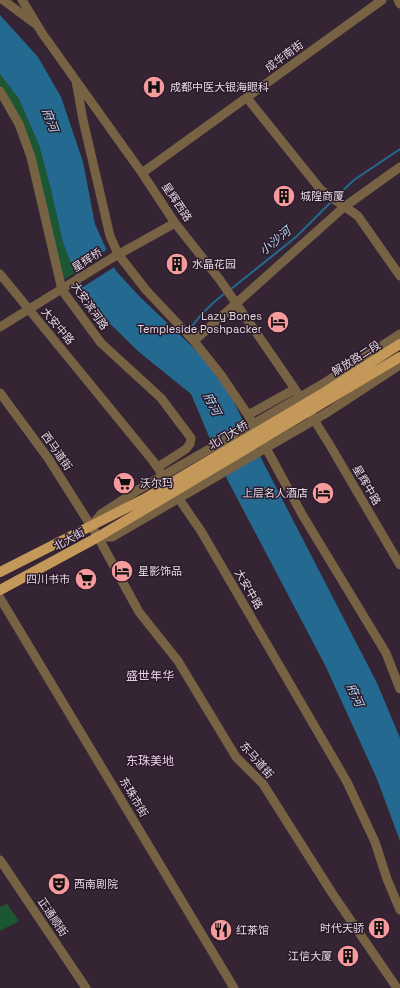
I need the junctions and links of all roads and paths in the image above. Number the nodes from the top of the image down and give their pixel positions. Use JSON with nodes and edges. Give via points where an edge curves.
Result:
{"nodes":[{"id":1,"x":3,"y":0,"type":"edge"},
{"id":2,"x":22,"y":0,"type":"edge"},
{"id":3,"x":382,"y":0,"type":"edge"},
{"id":4,"x":398,"y":0,"type":"edge"},
{"id":5,"x":400,"y":4,"type":"edge"},
{"id":6,"x":37,"y":25,"type":"junction"},
{"id":7,"x":76,"y":81,"type":"junction"},
{"id":8,"x":0,"y":91,"type":"edge"},
{"id":9,"x":247,"y":98,"type":"junction"},
{"id":10,"x":400,"y":168,"type":"edge"},
{"id":11,"x":142,"y":173,"type":"junction"},
{"id":12,"x":342,"y":206,"type":"junction"},
{"id":13,"x":175,"y":223,"type":"junction"},
{"id":14,"x":115,"y":256,"type":"junction"},
{"id":15,"x":0,"y":274,"type":"edge"},
{"id":16,"x":400,"y":276,"type":"edge"},
{"id":17,"x":62,"y":290,"type":"junction"},
{"id":18,"x":235,"y":300,"type":"junction"},
{"id":19,"x":29,"y":310,"type":"junction"},
{"id":20,"x":0,"y":327,"type":"edge"},
{"id":21,"x":400,"y":334,"type":"edge"},
{"id":22,"x":189,"y":336,"type":"junction"},
{"id":23,"x":400,"y":344,"type":"edge"},
{"id":24,"x":400,"y":357,"type":"edge"},
{"id":25,"x":400,"y":365,"type":"edge"},
{"id":26,"x":295,"y":389,"type":"junction"},
{"id":27,"x":0,"y":392,"type":"edge"},
{"id":28,"x":327,"y":396,"type":"junction"},
{"id":29,"x":248,"y":415,"type":"junction"},
{"id":30,"x":313,"y":418,"type":"joint"},
{"id":31,"x":158,"y":467,"type":"junction"},
{"id":32,"x":146,"y":502,"type":"junction"},
{"id":33,"x":92,"y":525,"type":"junction"},
{"id":34,"x":98,"y":537,"type":"junction"},
{"id":35,"x":400,"y":565,"type":"edge"},
{"id":36,"x":0,"y":572,"type":"edge"},
{"id":37,"x":0,"y":590,"type":"edge"},
{"id":38,"x":0,"y":598,"type":"edge"},
{"id":39,"x":400,"y":689,"type":"edge"},
{"id":40,"x":0,"y":860,"type":"edge"},
{"id":41,"x":400,"y":910,"type":"edge"},
{"id":42,"x":86,"y":988,"type":"edge"},
{"id":43,"x":234,"y":988,"type":"edge"},
{"id":44,"x":397,"y":988,"type":"edge"}],
"edges":[{"from":1,"to":6,"type":"street"},
{"from":2,"to":6,"type":"street","name":"星辉西路"},
{"from":3,"to":9,"type":"street","name":"成华南街"},
{"from":4,"to":5,"type":"street"},
{"from":6,"to":7,"type":"street","name":"星辉西路"},
{"from":7,"to":11,"type":"street","name":"星辉西路"},
{"from":7,"to":14,"type":"street"},
{"from":8,"to":17,"type":"street","name":"大安滨河路","via":[[18,124],[31,157]]},
{"from":9,"to":11,"type":"street","name":"成华南街"},
{"from":9,"to":12,"type":"street","via":[[321,190]]},
{"from":10,"to":12,"type":"street"},
{"from":11,"to":13,"type":"street","name":"星辉西路"},
{"from":12,"to":16,"type":"street","via":[[358,216]]},
{"from":12,"to":18,"type":"street"},
{"from":13,"to":14,"type":"street","name":"星辉桥"},
{"from":13,"to":18,"type":"street","name":"星辉西路"},
{"from":14,"to":17,"type":"street","name":"星辉桥"},
{"from":14,"to":22,"type":"street"},
{"from":15,"to":19,"type":"street","name":"大安中路"},
{"from":17,"to":19,"type":"street","name":"星辉桥"},
{"from":17,"to":31,"type":"street","name":"大安滨河路","via":[[101,343],[161,398],[191,438],[186,449]]},
{"from":18,"to":22,"type":"street"},
{"from":18,"to":26,"type":"street","name":"星辉西路"},
{"from":19,"to":20,"type":"street","name":"星辉桥"},
{"from":19,"to":31,"type":"street","name":"大安中路"},
{"from":21,"to":28,"type":"street"},
{"from":22,"to":29,"type":"street","via":[[221,375]]},
{"from":23,"to":28,"type":"main road","name":"解放路二段"},
{"from":24,"to":28,"type":"main road","name":"解放路二段"},
{"from":25,"to":28,"type":"street"},
{"from":26,"to":29,"type":"street"},
{"from":26,"to":30,"type":"street","name":"星辉西路"},
{"from":27,"to":33,"type":"street","name":"西马道街"},
{"from":28,"to":32,"type":"main road","name":"北门大桥"},
{"from":28,"to":32,"type":"street"},
{"from":29,"to":39,"type":"street","via":[[303,516],[386,653]]},
{"from":30,"to":35,"type":"street","name":"星辉中路"},
{"from":31,"to":41,"type":"street","name":"大安中路","via":[[201,531],[347,782],[375,842]]},
{"from":32,"to":33,"type":"main road","name":"北大街"},
{"from":32,"to":34,"type":"main road","name":"北大街"},
{"from":33,"to":34,"type":"street","name":"东马道街"},
{"from":33,"to":36,"type":"main road","name":"北大街"},
{"from":34,"to":37,"type":"main road","name":"北大街"},
{"from":34,"to":44,"type":"street","name":"东马道街","via":[[139,612],[178,660],[236,757],[263,784],[332,893]]},
{"from":38,"to":43,"type":"street","name":"东珠市街"},
{"from":40,"to":42,"type":"street","name":"正通顺街"}]}
